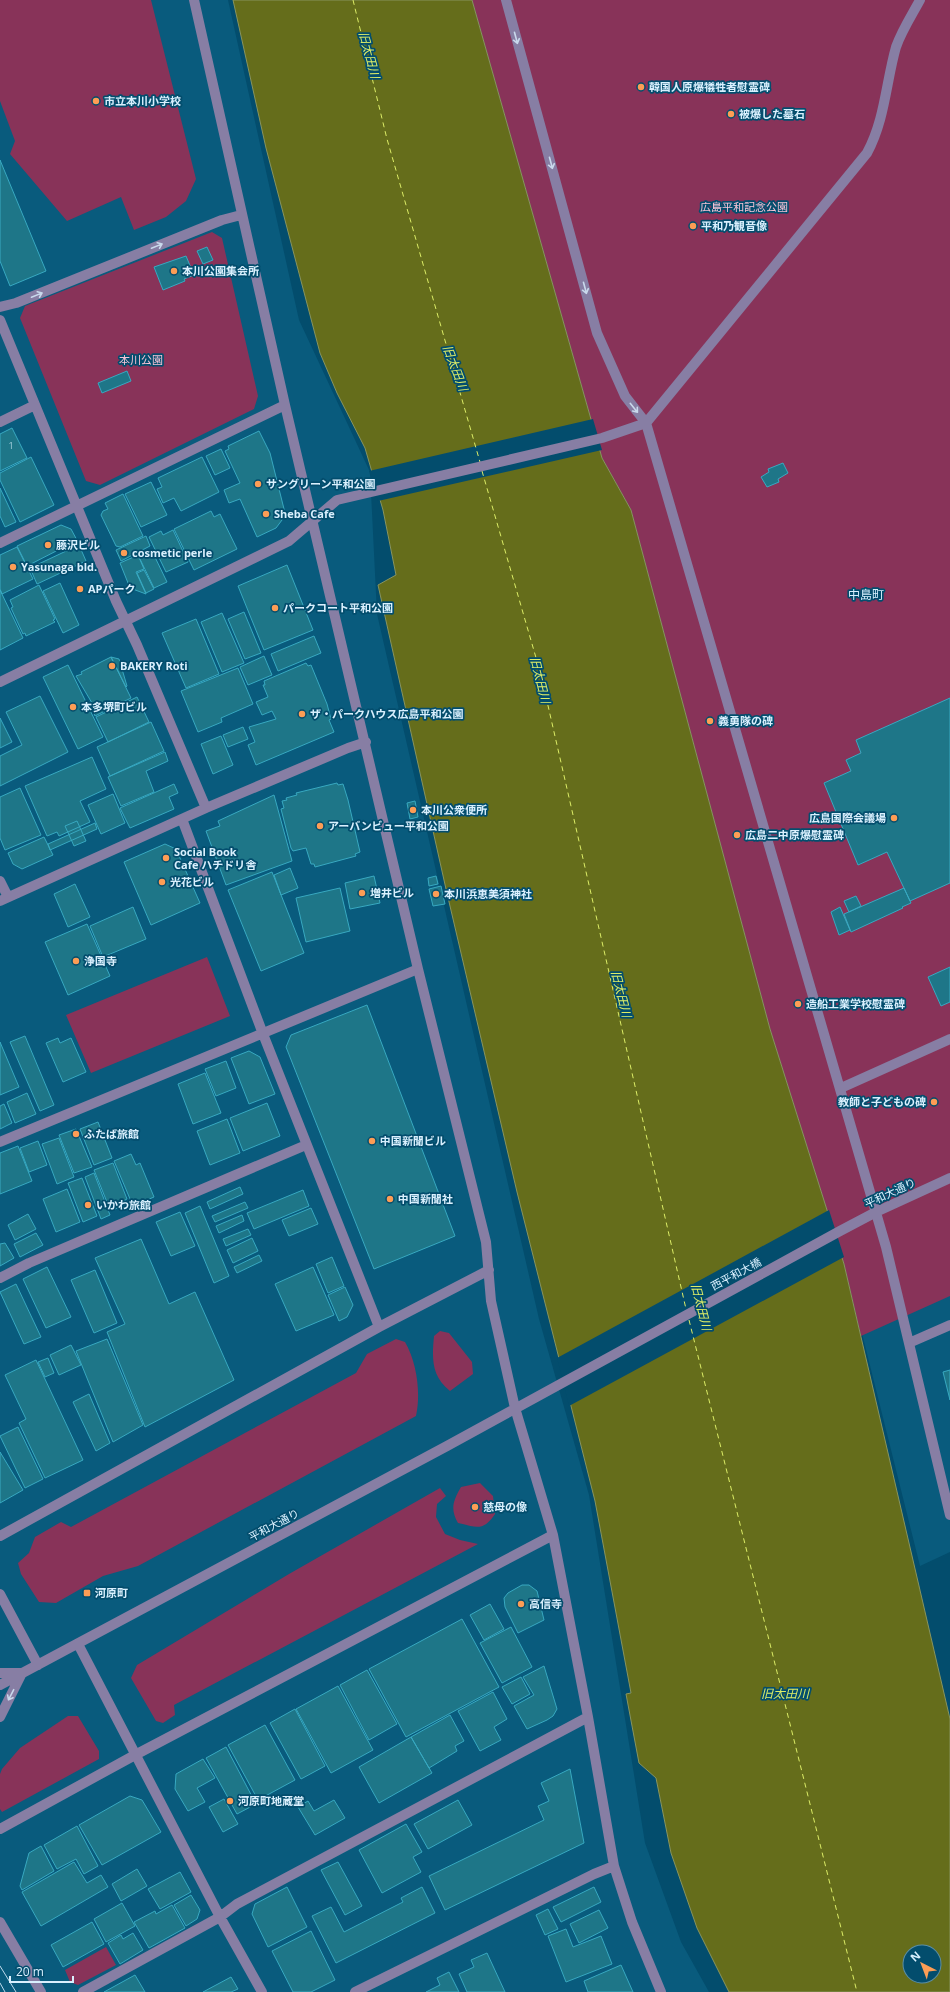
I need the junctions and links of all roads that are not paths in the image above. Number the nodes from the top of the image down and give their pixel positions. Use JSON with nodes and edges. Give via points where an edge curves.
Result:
{"nodes":[{"id":1,"x":194,"y":0,"type":"edge"},
{"id":2,"x":506,"y":0,"type":"edge"},
{"id":3,"x":920,"y":0,"type":"edge"},
{"id":4,"x":241,"y":215,"type":"junction"},
{"id":5,"x":0,"y":307,"type":"edge"},
{"id":6,"x":0,"y":320,"type":"edge"},
{"id":7,"x":35,"y":405,"type":"junction"},
{"id":8,"x":285,"y":405,"type":"junction"},
{"id":9,"x":0,"y":422,"type":"edge"},
{"id":10,"x":646,"y":423,"type":"junction"},
{"id":11,"x":77,"y":507,"type":"junction"},
{"id":12,"x":312,"y":522,"type":"junction"},
{"id":13,"x":0,"y":543,"type":"edge"},
{"id":14,"x":125,"y":620,"type":"junction"},
{"id":15,"x":0,"y":682,"type":"edge"},
{"id":16,"x":366,"y":742,"type":"junction"},
{"id":17,"x":206,"y":808,"type":"junction"},
{"id":18,"x":182,"y":819,"type":"junction"},
{"id":19,"x":0,"y":881,"type":"edge"},
{"id":20,"x":4,"y":899,"type":"edge"},
{"id":21,"x":418,"y":969,"type":"junction"},
{"id":22,"x":263,"y":1034,"type":"junction"},
{"id":23,"x":950,"y":1039,"type":"edge"},
{"id":24,"x":840,"y":1088,"type":"junction"},
{"id":25,"x":0,"y":1142,"type":"edge"},
{"id":26,"x":306,"y":1145,"type":"junction"},
{"id":27,"x":950,"y":1178,"type":"edge"},
{"id":28,"x":876,"y":1212,"type":"junction"},
{"id":29,"x":840,"y":1231,"type":"joint"},
{"id":30,"x":489,"y":1270,"type":"junction"},
{"id":31,"x":0,"y":1278,"type":"edge"},
{"id":32,"x":950,"y":1325,"type":"edge"},
{"id":33,"x":378,"y":1327,"type":"junction"},
{"id":34,"x":909,"y":1343,"type":"junction"},
{"id":35,"x":559,"y":1383,"type":"joint"},
{"id":36,"x":515,"y":1408,"type":"junction"},
{"id":37,"x":950,"y":1515,"type":"edge"},
{"id":38,"x":553,"y":1534,"type":"junction"},
{"id":39,"x":0,"y":1536,"type":"edge"},
{"id":40,"x":0,"y":1594,"type":"edge"},
{"id":41,"x":78,"y":1644,"type":"junction"},
{"id":42,"x":38,"y":1665,"type":"junction"},
{"id":43,"x":0,"y":1673,"type":"edge"},
{"id":44,"x":22,"y":1673,"type":"junction"},
{"id":45,"x":0,"y":1685,"type":"edge"},
{"id":46,"x":0,"y":1717,"type":"edge"},
{"id":47,"x":588,"y":1717,"type":"junction"},
{"id":48,"x":135,"y":1755,"type":"junction"},
{"id":49,"x":0,"y":1829,"type":"edge"},
{"id":50,"x":614,"y":1866,"type":"junction"},
{"id":51,"x":220,"y":1917,"type":"junction"},
{"id":52,"x":0,"y":1922,"type":"edge"},
{"id":53,"x":41,"y":1992,"type":"edge"},
{"id":54,"x":83,"y":1992,"type":"edge"},
{"id":55,"x":262,"y":1992,"type":"edge"},
{"id":56,"x":354,"y":1992,"type":"edge"},
{"id":57,"x":661,"y":1992,"type":"edge"}],
"edges":[{"from":1,"to":4,"type":"street"},
{"from":2,"to":10,"type":"street","one_way":true,"via":[[597,333],[625,396]]},
{"from":3,"to":10,"type":"street","via":[[898,42],[877,132],[867,153]]},
{"from":5,"to":4,"type":"street","one_way":true,"via":[[222,220]]},
{"from":4,"to":8,"type":"street"},
{"from":6,"to":7,"type":"street"},
{"from":7,"to":9,"type":"street"},
{"from":7,"to":11,"type":"street"},
{"from":8,"to":11,"type":"street"},
{"from":8,"to":12,"type":"street"},
{"from":10,"to":12,"type":"street","via":[[602,438],[337,500]]},
{"from":10,"to":24,"type":"street"},
{"from":11,"to":13,"type":"street"},
{"from":11,"to":14,"type":"street"},
{"from":12,"to":14,"type":"street","via":[[289,541]]},
{"from":12,"to":16,"type":"street"},
{"from":14,"to":15,"type":"street"},
{"from":14,"to":17,"type":"street"},
{"from":16,"to":17,"type":"street"},
{"from":16,"to":21,"type":"street"},
{"from":17,"to":18,"type":"street"},
{"from":18,"to":20,"type":"street"},
{"from":18,"to":22,"type":"street"},
{"from":19,"to":20,"type":"street"},
{"from":21,"to":22,"type":"street"},
{"from":21,"to":30,"type":"street","via":[[486,1242]]},
{"from":22,"to":25,"type":"street"},
{"from":22,"to":26,"type":"street"},
{"from":23,"to":24,"type":"street"},
{"from":24,"to":28,"type":"street"},
{"from":26,"to":31,"type":"street","via":[[29,1263]]},
{"from":26,"to":33,"type":"street"},
{"from":27,"to":28,"type":"street","name":"平和大通り"},
{"from":28,"to":29,"type":"street","name":"平和大通り"},
{"from":28,"to":34,"type":"street"},
{"from":29,"to":35,"type":"street","name":"西平和大橋"},
{"from":30,"to":33,"type":"street"},
{"from":30,"to":36,"type":"street","via":[[491,1301]]},
{"from":32,"to":34,"type":"street"},
{"from":33,"to":39,"type":"street"},
{"from":34,"to":37,"type":"street"},
{"from":35,"to":36,"type":"street","name":"平和大通り"},
{"from":36,"to":38,"type":"street"},
{"from":36,"to":41,"type":"street","name":"平和大通り"},
{"from":38,"to":47,"type":"street"},
{"from":38,"to":48,"type":"street"},
{"from":40,"to":42,"type":"street"},
{"from":41,"to":42,"type":"street","name":"平和大通り"},
{"from":41,"to":48,"type":"street"},
{"from":42,"to":44,"type":"street","name":"平和大通り"},
{"from":43,"to":44,"type":"street"},
{"from":44,"to":45,"type":"street","name":"平和大通り"},
{"from":44,"to":46,"type":"street","one_way":true},
{"from":47,"to":50,"type":"street"},
{"from":47,"to":51,"type":"street","via":[[237,1904]]},
{"from":48,"to":49,"type":"street"},
{"from":48,"to":51,"type":"street"},
{"from":50,"to":56,"type":"street"},
{"from":50,"to":57,"type":"street","via":[[632,1922]]},
{"from":51,"to":54,"type":"street"},
{"from":51,"to":55,"type":"street"},
{"from":52,"to":53,"type":"street"}]}
